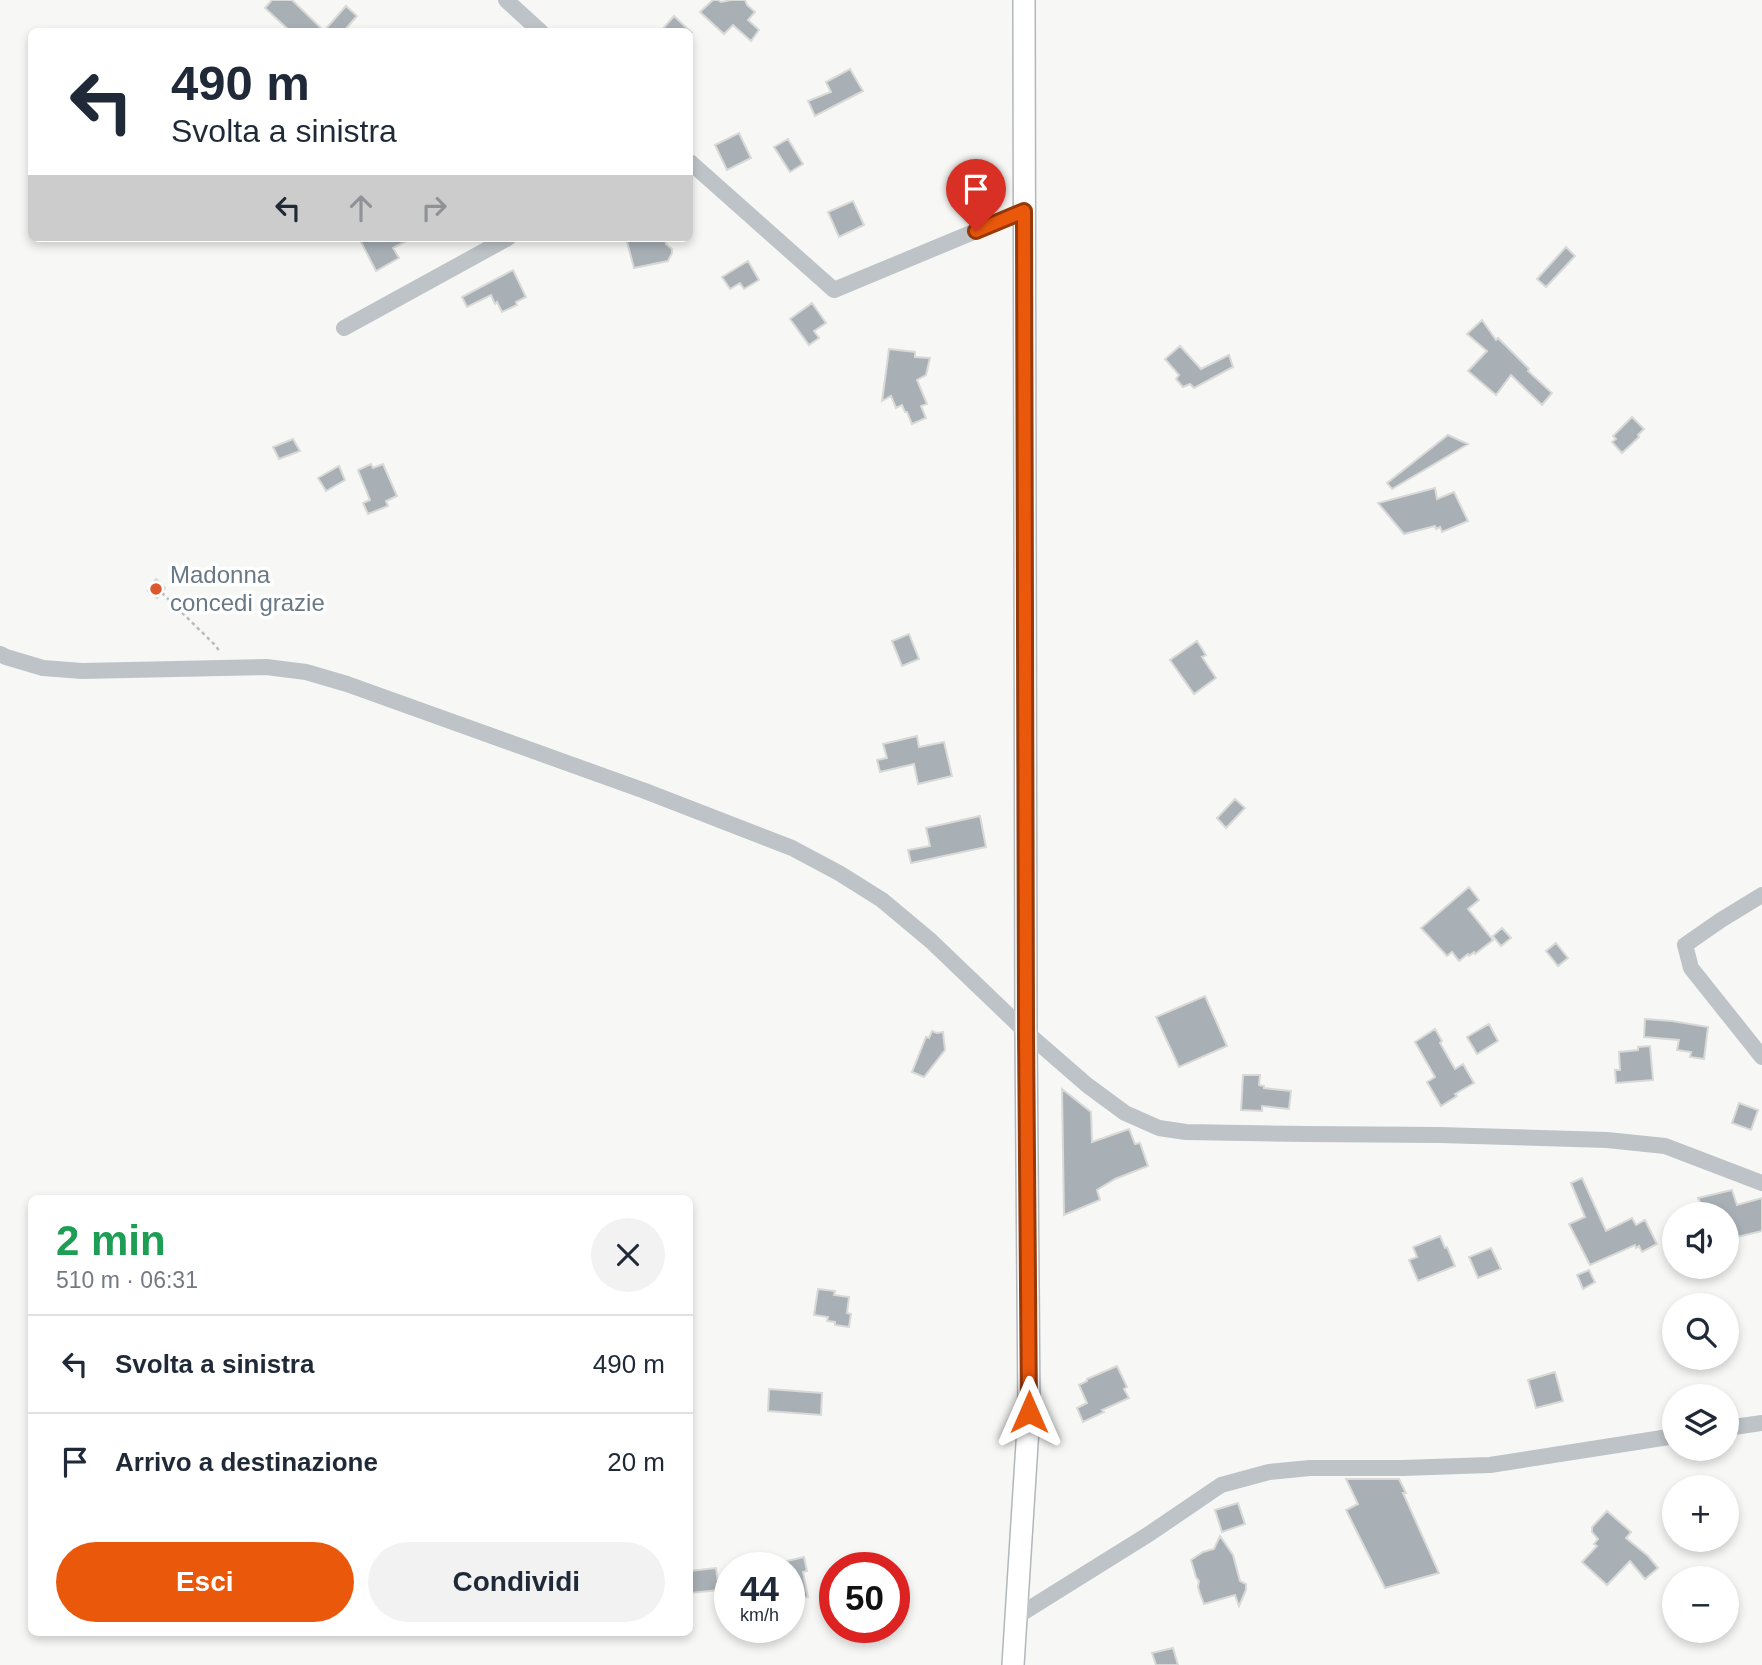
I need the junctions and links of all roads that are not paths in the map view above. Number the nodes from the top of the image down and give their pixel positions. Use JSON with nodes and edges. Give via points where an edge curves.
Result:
{"nodes":[{"id":1,"x":506,"y":0,"type":"edge"},
{"id":2,"x":1024,"y":0,"type":"edge"},
{"id":3,"x":537,"y":28,"type":"edge"},
{"id":4,"x":693,"y":165,"type":"edge"},
{"id":5,"x":1024,"y":211,"type":"junction"},
{"id":6,"x":501,"y":242,"type":"edge"},
{"id":7,"x":344,"y":328,"type":"dead end"},
{"id":8,"x":0,"y":654,"type":"edge"},
{"id":9,"x":1762,"y":895,"type":"edge"},
{"id":10,"x":1026,"y":1032,"type":"junction"},
{"id":11,"x":1762,"y":1056,"type":"edge"},
{"id":12,"x":1762,"y":1183,"type":"edge"},
{"id":13,"x":1762,"y":1423,"type":"edge"},
{"id":14,"x":1739,"y":1426,"type":"edge"},
{"id":15,"x":1662,"y":1438,"type":"edge"},
{"id":16,"x":1016,"y":1617,"type":"junction"},
{"id":17,"x":1011,"y":1665,"type":"edge"}],
"edges":[{"from":1,"to":3,"type":"street"},
{"from":2,"to":5,"type":"main road"},
{"from":4,"to":5,"type":"street","via":[[834,290]]},
{"from":5,"to":10,"type":"main road"},
{"from":6,"to":7,"type":"street"},
{"from":8,"to":10,"type":"street","via":[[43,668],[82,671],[266,667],[306,672],[645,791],[792,848],[882,900]]},
{"from":9,"to":11,"type":"street","via":[[1685,945],[1691,968]]},
{"from":10,"to":12,"type":"street","via":[[1125,1113],[1159,1128],[1607,1140],[1665,1146]]},
{"from":10,"to":16,"type":"main road","via":[[1029,1412]]},
{"from":13,"to":14,"type":"street"},
{"from":15,"to":16,"type":"street","via":[[1490,1465],[1310,1468],[1269,1472],[1221,1485]]},
{"from":16,"to":17,"type":"main road"}]}
